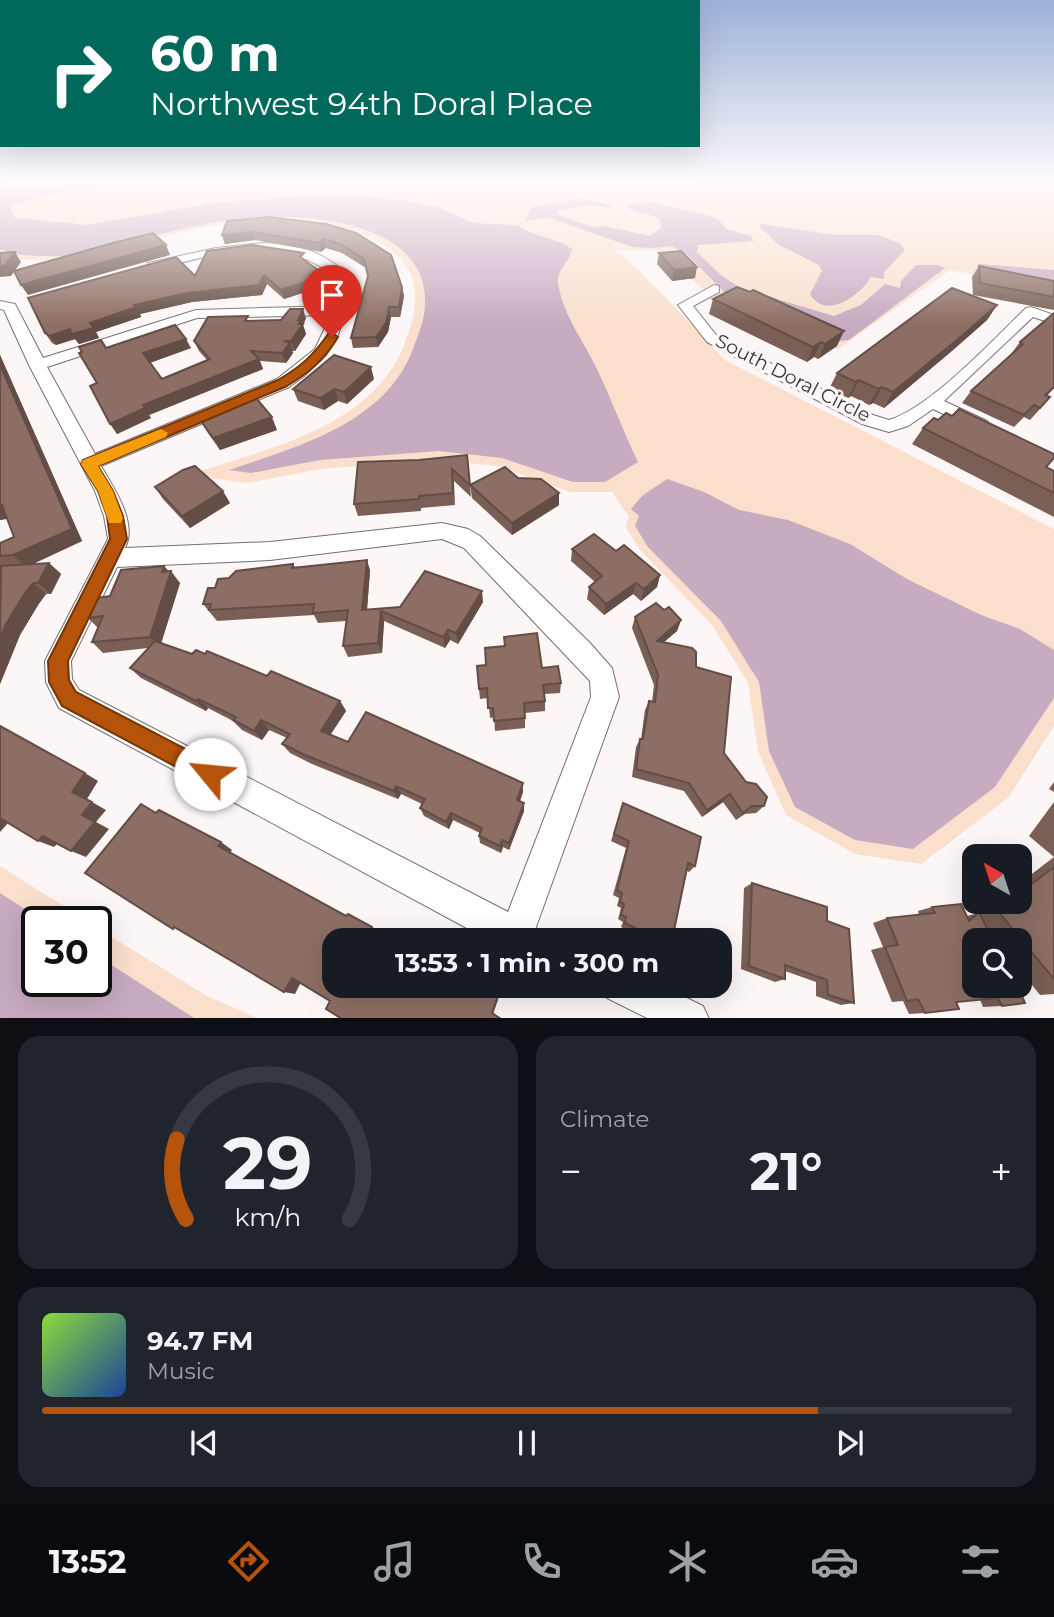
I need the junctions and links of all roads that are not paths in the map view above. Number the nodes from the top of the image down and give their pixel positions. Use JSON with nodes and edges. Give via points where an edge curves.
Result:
{"nodes":[{"id":1,"x":141,"y":270,"type":"edge"},
{"id":2,"x":713,"y":289,"type":"dead end"},
{"id":3,"x":11,"y":305,"type":"edge"},
{"id":4,"x":338,"y":310,"type":"junction"},
{"id":5,"x":1054,"y":320,"type":"edge"},
{"id":6,"x":37,"y":365,"type":"junction"},
{"id":7,"x":932,"y":402,"type":"junction"},
{"id":8,"x":993,"y":431,"type":"edge"},
{"id":9,"x":89,"y":464,"type":"junction"},
{"id":10,"x":110,"y":558,"type":"junction"},
{"id":11,"x":502,"y":928,"type":"edge"},
{"id":12,"x":524,"y":928,"type":"edge"},
{"id":13,"x":648,"y":998,"type":"edge"},
{"id":14,"x":690,"y":1018,"type":"edge"}],
"edges":[{"from":1,"to":4,"type":"street","via":[[193,254],[234,249],[307,254],[324,260],[345,279]]},
{"from":2,"to":7,"type":"street","name":"South Doral Circle","via":[[685,305],[712,339],[868,420],[891,426]]},
{"from":3,"to":6,"type":"street"},
{"from":4,"to":6,"type":"street","via":[[196,314]]},
{"from":4,"to":9,"type":"street","via":[[332,337],[308,368]]},
{"from":5,"to":7,"type":"street","via":[[1031,311]]},
{"from":6,"to":9,"type":"street"},
{"from":7,"to":8,"type":"street"},
{"from":9,"to":10,"type":"street","via":[[115,516],[119,539]]},
{"from":10,"to":11,"type":"street","via":[[58,661],[59,682],[69,699]]},
{"from":10,"to":12,"type":"street","via":[[270,551],[442,531],[472,542],[603,677],[605,697]]},
{"from":13,"to":14,"type":"street"}]}
